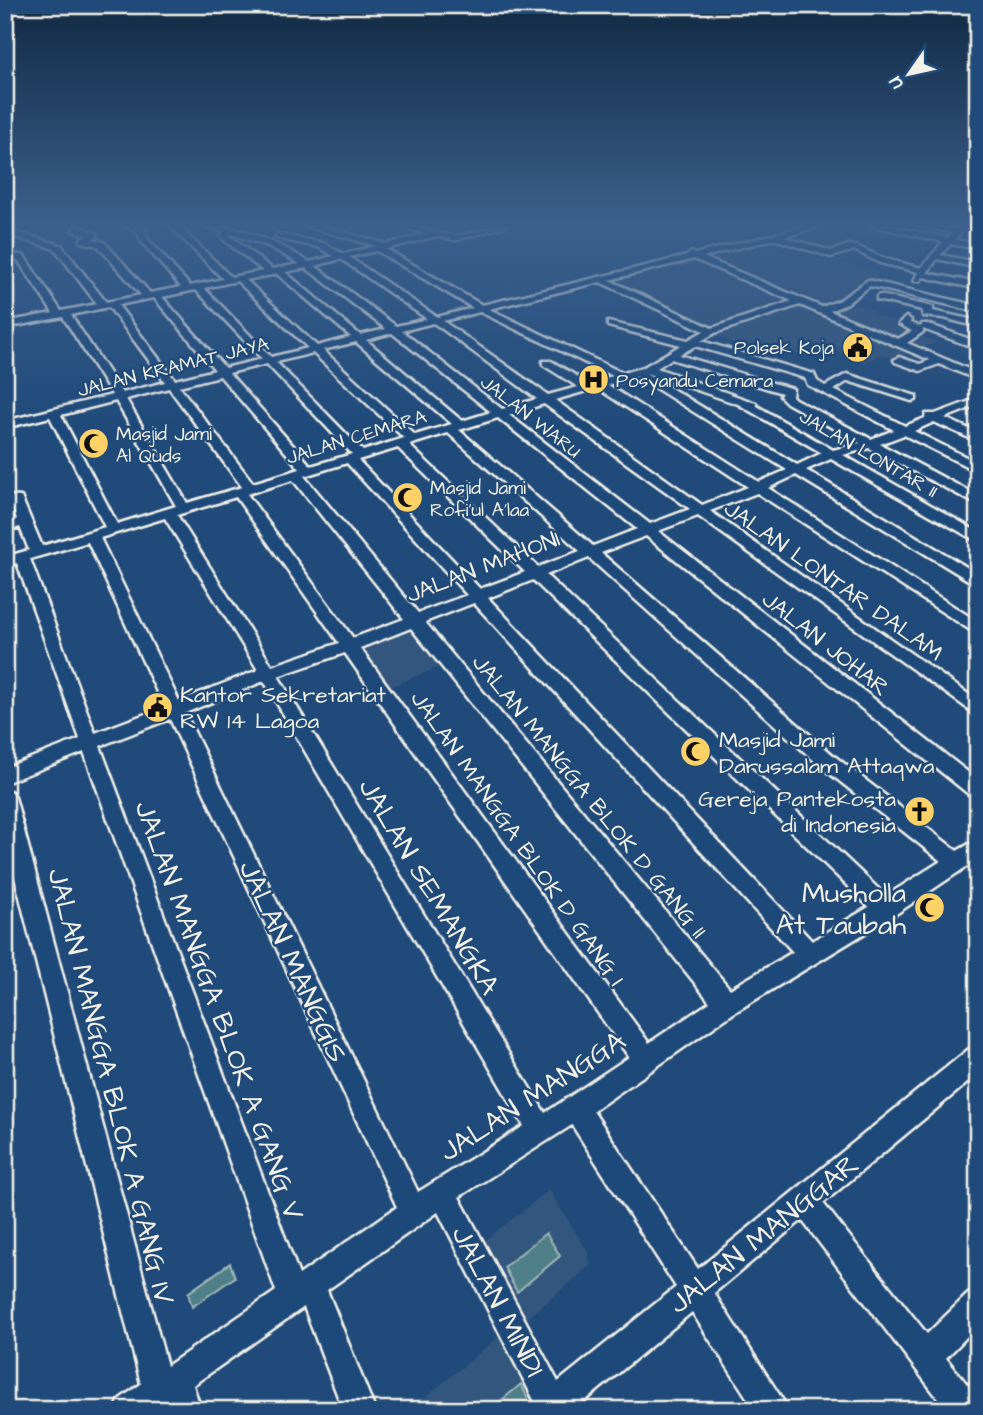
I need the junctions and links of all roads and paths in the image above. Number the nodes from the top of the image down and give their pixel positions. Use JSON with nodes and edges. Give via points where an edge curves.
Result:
{"nodes":[{"id":1,"x":46,"y":292,"type":"edge"},
{"id":2,"x":97,"y":292,"type":"edge"},
{"id":3,"x":148,"y":292,"type":"edge"},
{"id":4,"x":172,"y":292,"type":"edge"},
{"id":5,"x":197,"y":292,"type":"edge"},
{"id":6,"x":249,"y":292,"type":"edge"},
{"id":7,"x":299,"y":292,"type":"edge"},
{"id":8,"x":343,"y":292,"type":"edge"},
{"id":9,"x":394,"y":292,"type":"edge"},
{"id":10,"x":451,"y":292,"type":"edge"},
{"id":11,"x":544,"y":292,"type":"edge"},
{"id":12,"x":550,"y":292,"type":"edge"},
{"id":13,"x":628,"y":292,"type":"edge"},
{"id":14,"x":777,"y":292,"type":"edge"},
{"id":15,"x":856,"y":292,"type":"joint"},
{"id":16,"x":903,"y":292,"type":"edge"},
{"id":17,"x":909,"y":292,"type":"edge"},
{"id":18,"x":949,"y":292,"type":"edge"},
{"id":19,"x":962,"y":292,"type":"edge"},
{"id":20,"x":152,"y":296,"type":"junction"},
{"id":21,"x":943,"y":299,"type":"junction"},
{"id":22,"x":891,"y":300,"type":"junction"},
{"id":23,"x":800,"y":302,"type":"junction"},
{"id":24,"x":108,"y":305,"type":"junction"},
{"id":25,"x":477,"y":309,"type":"junction"},
{"id":26,"x":978,"y":309,"type":"edge"},
{"id":27,"x":821,"y":311,"type":"junction"},
{"id":28,"x":62,"y":314,"type":"junction"},
{"id":29,"x":435,"y":320,"type":"junction"},
{"id":30,"x":906,"y":320,"type":"dead end"},
{"id":31,"x":611,"y":324,"type":"dead end"},
{"id":32,"x":978,"y":324,"type":"edge"},
{"id":33,"x":5,"y":326,"type":"edge"},
{"id":34,"x":925,"y":326,"type":"dead end"},
{"id":35,"x":394,"y":330,"type":"junction"},
{"id":36,"x":711,"y":331,"type":"junction"},
{"id":37,"x":359,"y":339,"type":"junction"},
{"id":38,"x":692,"y":343,"type":"junction"},
{"id":39,"x":900,"y":343,"type":"junction"},
{"id":40,"x":978,"y":346,"type":"edge"},
{"id":41,"x":315,"y":349,"type":"junction"},
{"id":42,"x":671,"y":356,"type":"junction"},
{"id":43,"x":269,"y":360,"type":"junction"},
{"id":44,"x":899,"y":360,"type":"dead end"},
{"id":45,"x":941,"y":360,"type":"junction"},
{"id":46,"x":547,"y":362,"type":"dead end"},
{"id":47,"x":643,"y":371,"type":"junction"},
{"id":48,"x":222,"y":372,"type":"junction"},
{"id":49,"x":623,"y":377,"type":"junction"},
{"id":50,"x":978,"y":377,"type":"edge"},
{"id":51,"x":809,"y":378,"type":"junction"},
{"id":52,"x":173,"y":384,"type":"junction"},
{"id":53,"x":592,"y":386,"type":"junction"},
{"id":54,"x":826,"y":390,"type":"junction"},
{"id":55,"x":787,"y":394,"type":"junction"},
{"id":56,"x":119,"y":397,"type":"junction"},
{"id":57,"x":912,"y":398,"type":"dead end"},
{"id":58,"x":545,"y":400,"type":"junction"},
{"id":59,"x":741,"y":402,"type":"junction"},
{"id":60,"x":755,"y":406,"type":"dead end"},
{"id":61,"x":974,"y":406,"type":"edge"},
{"id":62,"x":920,"y":411,"type":"dead end"},
{"id":63,"x":54,"y":413,"type":"junction"},
{"id":64,"x":498,"y":413,"type":"junction"},
{"id":65,"x":933,"y":417,"type":"junction"},
{"id":66,"x":5,"y":425,"type":"edge"},
{"id":67,"x":455,"y":425,"type":"junction"},
{"id":68,"x":904,"y":429,"type":"junction"},
{"id":69,"x":978,"y":438,"type":"edge"},
{"id":70,"x":407,"y":442,"type":"junction"},
{"id":71,"x":873,"y":443,"type":"junction"},
{"id":72,"x":831,"y":454,"type":"junction"},
{"id":73,"x":355,"y":455,"type":"junction"},
{"id":74,"x":978,"y":468,"type":"edge"},
{"id":75,"x":302,"y":470,"type":"junction"},
{"id":76,"x":795,"y":470,"type":"junction"},
{"id":77,"x":245,"y":488,"type":"junction"},
{"id":78,"x":751,"y":491,"type":"junction"},
{"id":79,"x":5,"y":500,"type":"edge"},
{"id":80,"x":978,"y":501,"type":"edge"},
{"id":81,"x":176,"y":510,"type":"junction"},
{"id":82,"x":698,"y":511,"type":"junction"},
{"id":83,"x":24,"y":521,"type":"junction"},
{"id":84,"x":5,"y":527,"type":"edge"},
{"id":85,"x":113,"y":529,"type":"junction"},
{"id":86,"x":646,"y":531,"type":"junction"},
{"id":87,"x":92,"y":536,"type":"junction"},
{"id":88,"x":978,"y":538,"type":"edge"},
{"id":89,"x":591,"y":551,"type":"junction"},
{"id":90,"x":30,"y":554,"type":"junction"},
{"id":91,"x":5,"y":562,"type":"edge"},
{"id":92,"x":535,"y":572,"type":"junction"},
{"id":93,"x":978,"y":581,"type":"edge"},
{"id":94,"x":476,"y":595,"type":"junction"},
{"id":95,"x":414,"y":618,"type":"junction"},
{"id":96,"x":978,"y":630,"type":"edge"},
{"id":97,"x":351,"y":645,"type":"junction"},
{"id":98,"x":268,"y":673,"type":"junction"},
{"id":99,"x":174,"y":710,"type":"junction"},
{"id":100,"x":978,"y":710,"type":"edge"},
{"id":101,"x":91,"y":743,"type":"junction"},
{"id":102,"x":5,"y":776,"type":"edge"},
{"id":103,"x":978,"y":791,"type":"edge"},
{"id":104,"x":5,"y":797,"type":"edge"},
{"id":105,"x":967,"y":855,"type":"edge"},
{"id":106,"x":885,"y":909,"type":"junction"},
{"id":107,"x":810,"y":955,"type":"junction"},
{"id":108,"x":727,"y":1004,"type":"junction"},
{"id":109,"x":645,"y":1058,"type":"junction"},
{"id":110,"x":978,"y":1058,"type":"edge"},
{"id":111,"x":576,"y":1108,"type":"junction"},
{"id":112,"x":541,"y":1130,"type":"junction"},
{"id":113,"x":442,"y":1192,"type":"junction"},
{"id":114,"x":803,"y":1199,"type":"junction"},
{"id":115,"x":414,"y":1213,"type":"junction"},
{"id":116,"x":695,"y":1288,"type":"junction"},
{"id":117,"x":301,"y":1291,"type":"junction"},
{"id":118,"x":978,"y":1304,"type":"edge"},
{"id":119,"x":926,"y":1357,"type":"junction"},
{"id":120,"x":167,"y":1384,"type":"junction"},
{"id":121,"x":553,"y":1408,"type":"edge"},
{"id":122,"x":131,"y":1410,"type":"edge"},
{"id":123,"x":185,"y":1410,"type":"edge"},
{"id":124,"x":359,"y":1410,"type":"edge"},
{"id":125,"x":773,"y":1410,"type":"edge"},
{"id":126,"x":967,"y":1410,"type":"edge"}],
"edges":[{"from":1,"to":28,"type":"street","name":"JALAN SEMANGKA"},
{"from":2,"to":24,"type":"street","name":"JALAN MANGGA BLOK D GANG I"},
{"from":3,"to":20,"type":"street","name":"JALAN MANGGA BLOK D GANG II"},
{"from":4,"to":20,"type":"street"},
{"from":5,"to":43,"type":"street"},
{"from":6,"to":41,"type":"street"},
{"from":7,"to":37,"type":"street"},
{"from":8,"to":35,"type":"street","name":"JALAN WARU"},
{"from":9,"to":29,"type":"street","name":"JALAN LONTAR DALAM"},
{"from":10,"to":25,"type":"street"},
{"from":11,"to":25,"type":"street","name":"JALAN KRAMAT JAYA"},
{"from":12,"to":25,"type":"street","name":"JALAN KRAMAT JAYA"},
{"from":13,"to":36,"type":"street"},
{"from":14,"to":23,"type":"street"},
{"from":15,"to":22,"type":"street"},
{"from":15,"to":27,"type":"street"},
{"from":16,"to":22,"type":"street"},
{"from":17,"to":21,"type":"street"},
{"from":18,"to":21,"type":"street"},
{"from":19,"to":21,"type":"street"},
{"from":20,"to":24,"type":"street"},
{"from":20,"to":48,"type":"street","name":"JALAN MANGGA BLOK D GANG II"},
{"from":21,"to":26,"type":"street"},
{"from":22,"to":32,"type":"street","via":[[930,309],[926,314]]},
{"from":23,"to":27,"type":"street"},
{"from":23,"to":36,"type":"street","name":"JALAN CEMARA"},
{"from":24,"to":28,"type":"street"},
{"from":24,"to":52,"type":"street","name":"JALAN MANGGA BLOK D GANG I"},
{"from":25,"to":29,"type":"street","name":"JALAN KRAMAT JAYA"},
{"from":25,"to":49,"type":"street"},
{"from":27,"to":39,"type":"street"},
{"from":28,"to":33,"type":"street"},
{"from":28,"to":56,"type":"street","name":"JALAN SEMANGKA"},
{"from":29,"to":35,"type":"street","name":"JALAN KRAMAT JAYA"},
{"from":29,"to":58,"type":"street","name":"JALAN LONTAR DALAM"},
{"from":30,"to":39,"type":"street","via":[[904,324],[919,330]]},
{"from":31,"to":38,"type":"street"},
{"from":34,"to":40,"type":"street"},
{"from":35,"to":37,"type":"street","name":"JALAN KRAMAT JAYA"},
{"from":35,"to":64,"type":"street","name":"JALAN WARU"},
{"from":36,"to":38,"type":"street","name":"JALAN CEMARA"},
{"from":37,"to":41,"type":"street","name":"JALAN KRAMAT JAYA"},
{"from":37,"to":67,"type":"street"},
{"from":38,"to":42,"type":"street","name":"JALAN CEMARA"},
{"from":38,"to":51,"type":"street"},
{"from":39,"to":45,"type":"street"},
{"from":41,"to":43,"type":"street","name":"JALAN KRAMAT JAYA"},
{"from":41,"to":70,"type":"street"},
{"from":42,"to":47,"type":"street","name":"JALAN CEMARA"},
{"from":42,"to":55,"type":"street"},
{"from":43,"to":48,"type":"street","name":"JALAN KRAMAT JAYA"},
{"from":43,"to":73,"type":"street"},
{"from":44,"to":45,"type":"street","via":[[920,368]]},
{"from":45,"to":50,"type":"street"},
{"from":46,"to":53,"type":"street"},
{"from":47,"to":49,"type":"street","name":"JALAN CEMARA"},
{"from":47,"to":59,"type":"street"},
{"from":47,"to":76,"type":"street"},
{"from":48,"to":52,"type":"street","name":"JALAN KRAMAT JAYA"},
{"from":48,"to":75,"type":"street","name":"JALAN MANGGA BLOK D GANG II"},
{"from":49,"to":53,"type":"street","name":"JALAN CEMARA"},
{"from":51,"to":54,"type":"street"},
{"from":51,"to":55,"type":"street"},
{"from":52,"to":56,"type":"street","name":"JALAN KRAMAT JAYA"},
{"from":52,"to":77,"type":"street","name":"JALAN MANGGA BLOK D GANG I"},
{"from":53,"to":58,"type":"street","name":"JALAN CEMARA"},
{"from":53,"to":78,"type":"street"},
{"from":54,"to":57,"type":"street","via":[[846,377]]},
{"from":54,"to":68,"type":"street"},
{"from":55,"to":71,"type":"street"},
{"from":56,"to":63,"type":"street","name":"JALAN KRAMAT JAYA"},
{"from":56,"to":81,"type":"street","name":"JALAN SEMANGKA"},
{"from":58,"to":64,"type":"street","name":"JALAN CEMARA"},
{"from":58,"to":82,"type":"street","name":"JALAN LONTAR DALAM"},
{"from":59,"to":60,"type":"street"},
{"from":59,"to":72,"type":"street","name":"JALAN LONTAR II"},
{"from":61,"to":65,"type":"street","name":"JALAN MAHONI"},
{"from":62,"to":65,"type":"street"},
{"from":63,"to":66,"type":"street","name":"JALAN KRAMAT JAYA"},
{"from":63,"to":85,"type":"street"},
{"from":64,"to":67,"type":"street","name":"JALAN CEMARA"},
{"from":64,"to":86,"type":"street","name":"JALAN WARU"},
{"from":65,"to":68,"type":"street","name":"JALAN MAHONI"},
{"from":65,"to":69,"type":"street"},
{"from":67,"to":70,"type":"street","name":"JALAN CEMARA"},
{"from":67,"to":89,"type":"street"},
{"from":68,"to":71,"type":"street","name":"JALAN MAHONI"},
{"from":68,"to":74,"type":"street"},
{"from":70,"to":73,"type":"street","name":"JALAN CEMARA"},
{"from":70,"to":92,"type":"street"},
{"from":71,"to":72,"type":"street","name":"JALAN MAHONI"},
{"from":71,"to":80,"type":"street"},
{"from":72,"to":76,"type":"street","name":"JALAN MAHONI"},
{"from":72,"to":88,"type":"street","name":"JALAN LONTAR II"},
{"from":73,"to":75,"type":"street","name":"JALAN CEMARA"},
{"from":73,"to":94,"type":"street"},
{"from":75,"to":77,"type":"street","name":"JALAN CEMARA"},
{"from":75,"to":95,"type":"street","name":"JALAN MANGGA BLOK D GANG II"},
{"from":76,"to":78,"type":"street","name":"JALAN MAHONI"},
{"from":76,"to":93,"type":"street"},
{"from":77,"to":81,"type":"street","name":"JALAN CEMARA"},
{"from":77,"to":97,"type":"street","name":"JALAN MANGGA BLOK D GANG I"},
{"from":78,"to":82,"type":"street","name":"JALAN MAHONI"},
{"from":78,"to":96,"type":"street"},
{"from":79,"to":83,"type":"street","name":"JALAN MANGGA BLOK A GANG V","via":[[16,500]]},
{"from":81,"to":85,"type":"street","name":"JALAN CEMARA"},
{"from":81,"to":98,"type":"street","name":"JALAN SEMANGKA"},
{"from":82,"to":86,"type":"street","name":"JALAN MAHONI"},
{"from":82,"to":100,"type":"street","name":"JALAN LONTAR DALAM"},
{"from":83,"to":84,"type":"street"},
{"from":83,"to":90,"type":"street","name":"JALAN MANGGA BLOK A GANG V"},
{"from":85,"to":87,"type":"street","name":"JALAN CEMARA"},
{"from":86,"to":89,"type":"street","name":"JALAN MAHONI"},
{"from":86,"to":103,"type":"street","name":"JALAN JOHAR"},
{"from":87,"to":90,"type":"street","name":"JALAN CEMARA"},
{"from":87,"to":99,"type":"street","name":"JALAN MANGGIS"},
{"from":89,"to":92,"type":"street","name":"JALAN MAHONI"},
{"from":89,"to":105,"type":"street","via":[[826,760]]},
{"from":90,"to":91,"type":"street","name":"JALAN CEMARA"},
{"from":90,"to":101,"type":"street","name":"JALAN MANGGA BLOK A GANG V"},
{"from":92,"to":94,"type":"street","name":"JALAN MAHONI"},
{"from":92,"to":106,"type":"street"},
{"from":94,"to":95,"type":"street","name":"JALAN MAHONI"},
{"from":94,"to":107,"type":"street"},
{"from":95,"to":97,"type":"street","name":"JALAN MAHONI"},
{"from":95,"to":108,"type":"street","name":"JALAN MANGGA BLOK D GANG II"},
{"from":97,"to":98,"type":"street","name":"JALAN MAHONI"},
{"from":97,"to":109,"type":"street","name":"JALAN MANGGA BLOK D GANG I"},
{"from":98,"to":99,"type":"street","name":"JALAN MAHONI"},
{"from":98,"to":112,"type":"street","name":"JALAN SEMANGKA"},
{"from":99,"to":101,"type":"street","name":"JALAN MAHONI"},
{"from":99,"to":115,"type":"street","name":"JALAN MANGGIS"},
{"from":101,"to":102,"type":"street","name":"JALAN MAHONI"},
{"from":101,"to":117,"type":"street","name":"JALAN MANGGA BLOK A GANG V"},
{"from":104,"to":120,"type":"street","name":"JALAN MANGGA BLOK A GANG IV"},
{"from":105,"to":106,"type":"street","name":"JALAN MANGGA"},
{"from":106,"to":107,"type":"street","name":"JALAN MANGGA"},
{"from":107,"to":108,"type":"street","name":"JALAN MANGGA"},
{"from":108,"to":109,"type":"street","name":"JALAN MANGGA"},
{"from":109,"to":111,"type":"street","name":"JALAN MANGGA"},
{"from":110,"to":114,"type":"street","name":"JALAN MANGGAR"},
{"from":111,"to":112,"type":"street","name":"JALAN MANGGA"},
{"from":111,"to":116,"type":"street"},
{"from":112,"to":113,"type":"street","name":"JALAN MANGGA"},
{"from":113,"to":115,"type":"street","name":"JALAN MANGGA"},
{"from":113,"to":121,"type":"street","name":"JALAN MINDI"},
{"from":114,"to":116,"type":"street","name":"JALAN MANGGAR"},
{"from":114,"to":119,"type":"street"},
{"from":115,"to":117,"type":"street","name":"JALAN MANGGA"},
{"from":116,"to":121,"type":"street","name":"JALAN MANGGAR"},
{"from":116,"to":125,"type":"street"},
{"from":117,"to":120,"type":"street","name":"JALAN MANGGA"},
{"from":117,"to":124,"type":"street","name":"JALAN MANGGA BLOK A GANG V"},
{"from":118,"to":119,"type":"street"},
{"from":119,"to":126,"type":"street"},
{"from":120,"to":122,"type":"street","name":"JALAN MANGGA"},
{"from":120,"to":123,"type":"street","name":"JALAN MANGGA BLOK A GANG IV"}]}
